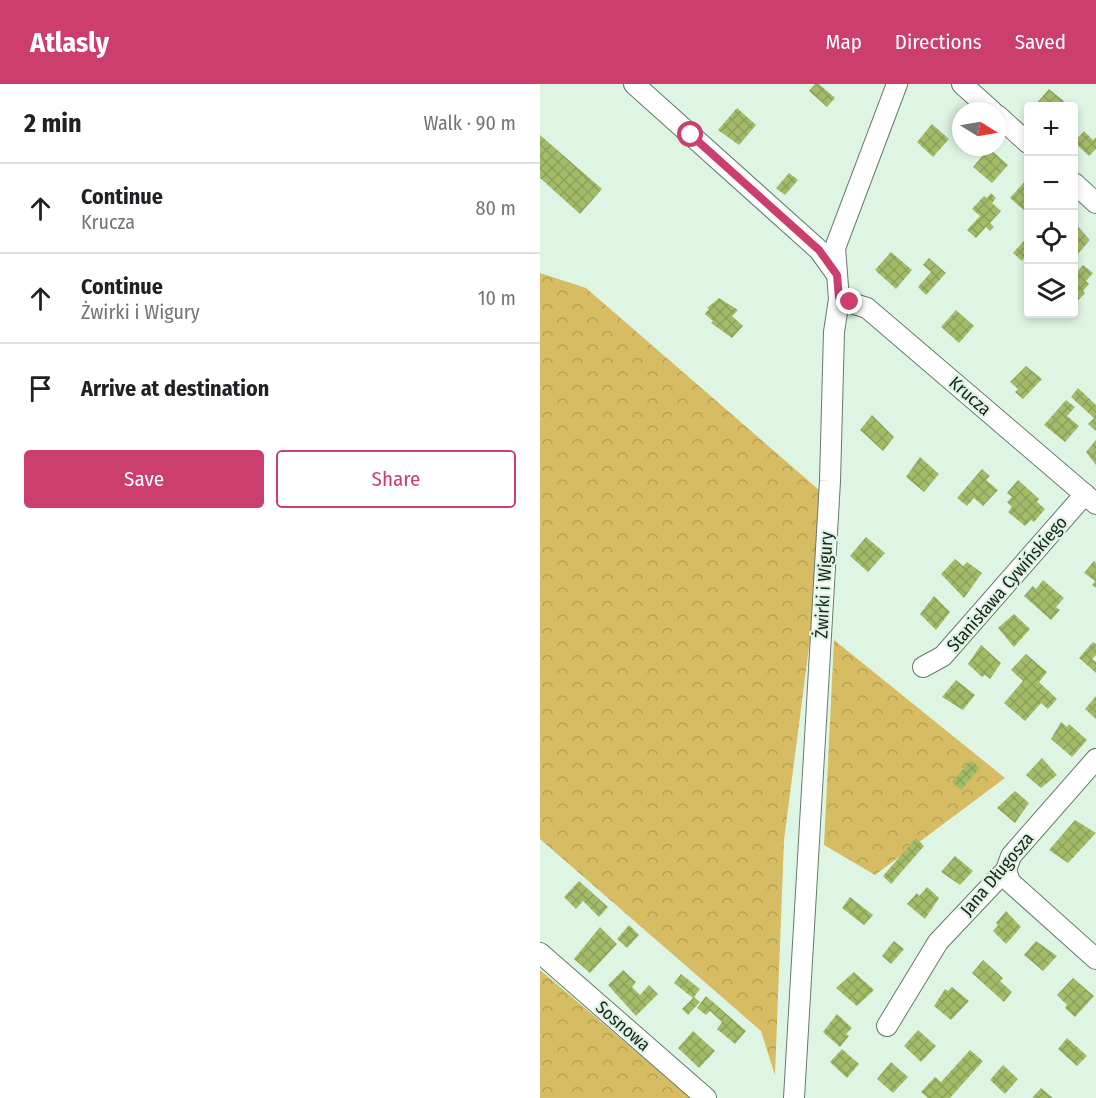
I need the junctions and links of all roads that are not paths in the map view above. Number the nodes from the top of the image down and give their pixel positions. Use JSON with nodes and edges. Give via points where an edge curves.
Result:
{"nodes":[{"id":1,"x":634,"y":84,"type":"edge"},
{"id":2,"x":897,"y":84,"type":"edge"},
{"id":3,"x":962,"y":84,"type":"edge"},
{"id":4,"x":982,"y":102,"type":"edge"},
{"id":5,"x":1006,"y":123,"type":"edge"},
{"id":6,"x":1024,"y":139,"type":"edge"},
{"id":7,"x":1078,"y":187,"type":"edge"},
{"id":8,"x":1096,"y":203,"type":"edge"},
{"id":9,"x":837,"y":275,"type":"junction"},
{"id":10,"x":839,"y":298,"type":"junction"},
{"id":11,"x":1091,"y":499,"type":"edge"},
{"id":12,"x":923,"y":667,"type":"dead end"},
{"id":13,"x":1096,"y":759,"type":"edge"},
{"id":14,"x":1006,"y":870,"type":"junction"},
{"id":15,"x":540,"y":953,"type":"edge"},
{"id":16,"x":1096,"y":959,"type":"edge"},
{"id":17,"x":887,"y":1026,"type":"dead end"},
{"id":18,"x":706,"y":1098,"type":"edge"},
{"id":19,"x":794,"y":1098,"type":"edge"}],
"edges":[{"from":1,"to":9,"type":"street","via":[[819,250]]},
{"from":2,"to":9,"type":"street","name":"Żwirki i Wigury","via":[[835,248]]},
{"from":3,"to":4,"type":"street"},
{"from":5,"to":6,"type":"street"},
{"from":7,"to":8,"type":"street"},
{"from":9,"to":10,"type":"street","name":"Żwirki i Wigury"},
{"from":10,"to":11,"type":"street","name":"Krucza","via":[[867,308]]},
{"from":10,"to":19,"type":"street","name":"Żwirki i Wigury","via":[[834,332],[830,481]]},
{"from":11,"to":12,"type":"street","name":"Stanisława Cywińskiego","via":[[943,656]]},
{"from":13,"to":14,"type":"street","name":"Jana Długosza","via":[[1011,856]]},
{"from":14,"to":16,"type":"street","via":[[1010,882]]},
{"from":14,"to":17,"type":"street","name":"Jana Długosza","via":[[938,942]]},
{"from":15,"to":18,"type":"street","name":"Sosnowa"}]}
